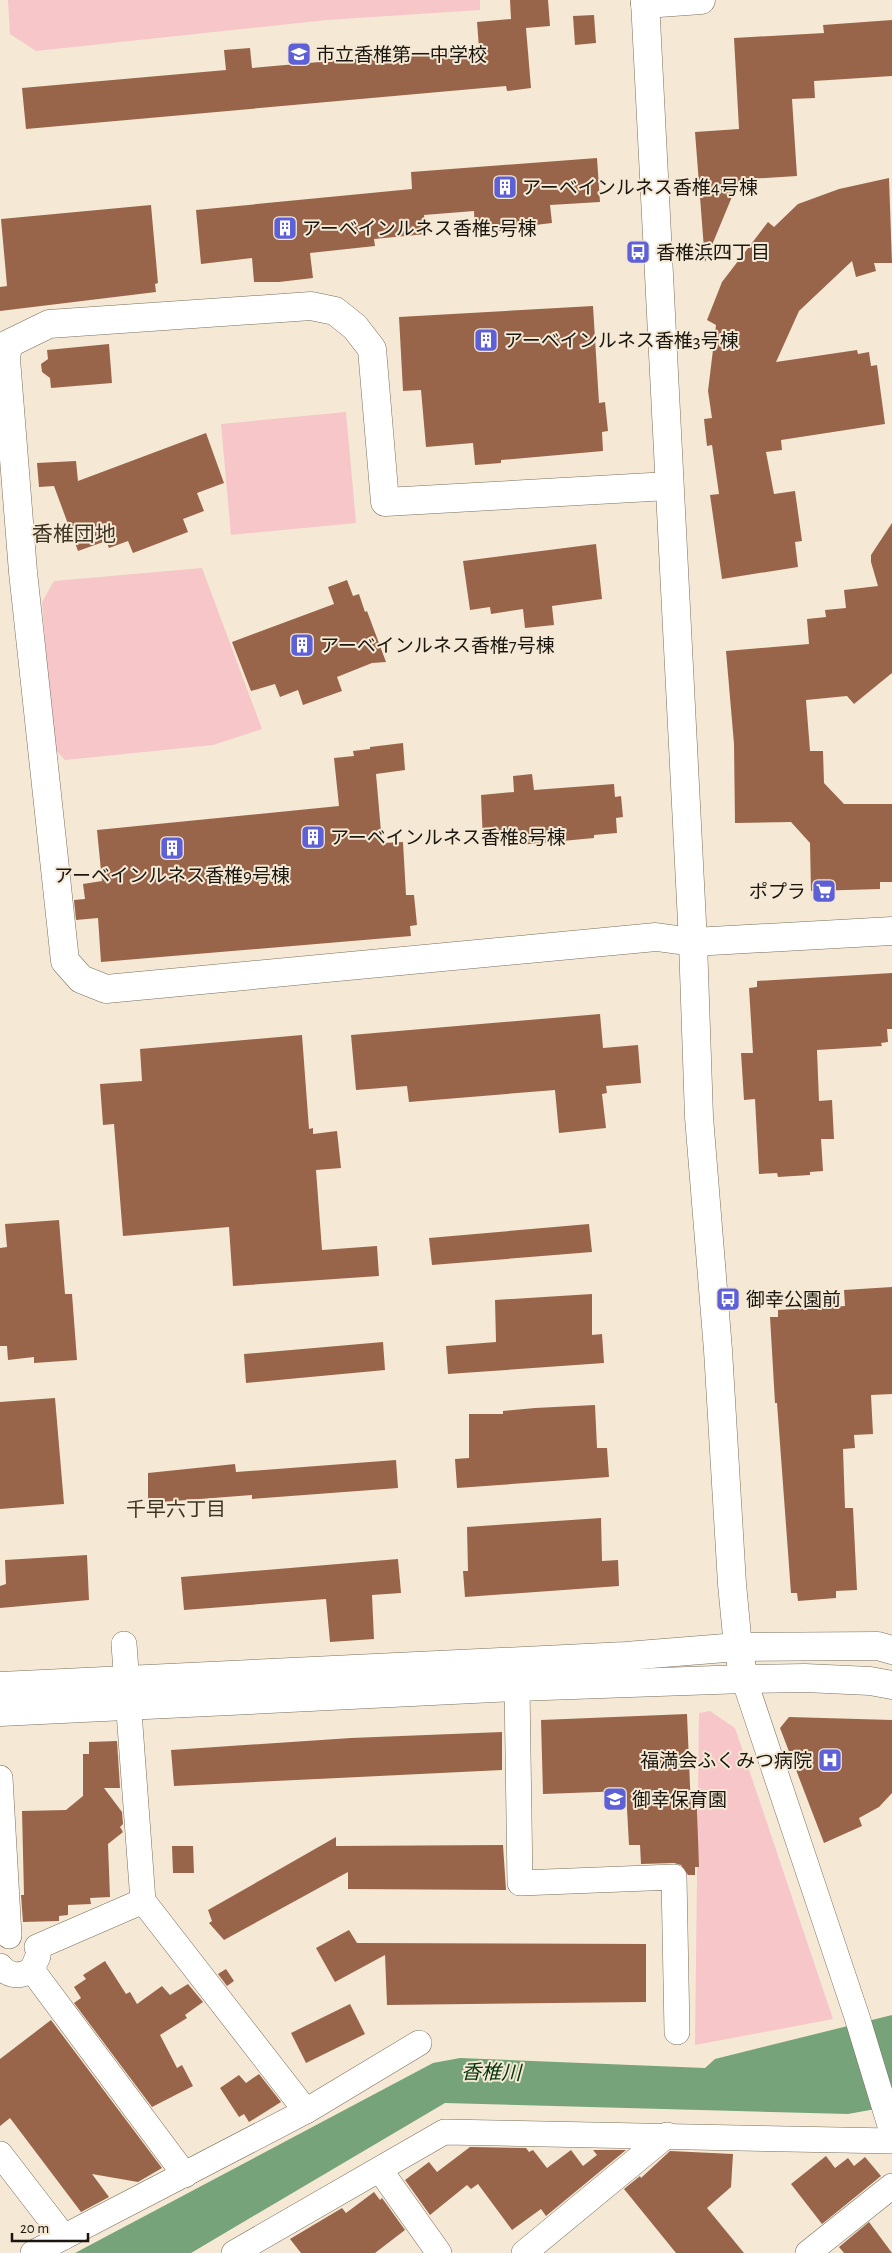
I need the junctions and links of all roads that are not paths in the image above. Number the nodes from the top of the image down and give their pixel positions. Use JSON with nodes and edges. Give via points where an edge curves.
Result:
{"nodes":[{"id":1,"x":701,"y":0,"type":"edge"},
{"id":2,"x":645,"y":2,"type":"edge"},
{"id":3,"x":669,"y":486,"type":"junction"},
{"id":4,"x":892,"y":931,"type":"edge"},
{"id":5,"x":693,"y":942,"type":"junction"},
{"id":6,"x":124,"y":1644,"type":"dead end"},
{"id":7,"x":738,"y":1647,"type":"junction"},
{"id":8,"x":892,"y":1650,"type":"edge"},
{"id":9,"x":744,"y":1679,"type":"junction"},
{"id":10,"x":892,"y":1685,"type":"edge"},
{"id":11,"x":0,"y":1686,"type":"edge"},
{"id":12,"x":517,"y":1687,"type":"junction"},
{"id":13,"x":128,"y":1693,"type":"junction"},
{"id":14,"x":0,"y":1712,"type":"edge"},
{"id":15,"x":0,"y":1778,"type":"edge"},
{"id":16,"x":143,"y":1901,"type":"junction"},
{"id":17,"x":3,"y":1938,"type":"edge"},
{"id":18,"x":34,"y":1959,"type":"junction"},
{"id":19,"x":0,"y":1966,"type":"edge"},
{"id":20,"x":677,"y":2032,"type":"dead end"},
{"id":21,"x":419,"y":2043,"type":"dead end"},
{"id":22,"x":306,"y":2111,"type":"junction"},
{"id":23,"x":892,"y":2134,"type":"edge"},
{"id":24,"x":667,"y":2135,"type":"junction"},
{"id":25,"x":0,"y":2154,"type":"edge"},
{"id":26,"x":380,"y":2170,"type":"junction"},
{"id":27,"x":185,"y":2175,"type":"junction"},
{"id":28,"x":892,"y":2186,"type":"edge"},
{"id":29,"x":64,"y":2237,"type":"junction"},
{"id":30,"x":32,"y":2253,"type":"edge"},
{"id":31,"x":234,"y":2253,"type":"edge"},
{"id":32,"x":439,"y":2253,"type":"edge"},
{"id":33,"x":524,"y":2253,"type":"edge"},
{"id":34,"x":808,"y":2253,"type":"edge"}],
"edges":[{"from":1,"to":2,"type":"street"},
{"from":2,"to":3,"type":"street"},
{"from":3,"to":5,"type":"street"},
{"from":3,"to":5,"type":"street","via":[[385,502],[372,349],[355,326],[335,311],[311,306],[50,324],[8,344],[6,359],[22,572],[65,961],[81,979],[106,990],[656,937]]},
{"from":4,"to":5,"type":"street"},
{"from":5,"to":7,"type":"street","via":[[699,1117]]},
{"from":6,"to":13,"type":"street"},
{"from":7,"to":8,"type":"street","via":[[878,1646]]},
{"from":7,"to":9,"type":"street"},
{"from":7,"to":13,"type":"street"},
{"from":9,"to":10,"type":"street","via":[[805,1678]]},
{"from":9,"to":12,"type":"street"},
{"from":9,"to":23,"type":"street","via":[[857,2017]]},
{"from":11,"to":13,"type":"street"},
{"from":12,"to":13,"type":"street"},
{"from":12,"to":20,"type":"street","via":[[520,1883],[674,1877]]},
{"from":13,"to":14,"type":"street"},
{"from":13,"to":16,"type":"street"},
{"from":15,"to":17,"type":"street"},
{"from":16,"to":18,"type":"street"},
{"from":16,"to":22,"type":"street"},
{"from":17,"to":18,"type":"street","via":[[16,1934],[28,1937]]},
{"from":18,"to":19,"type":"street","via":[[20,1975],[8,1973]]},
{"from":18,"to":27,"type":"street"},
{"from":21,"to":22,"type":"street"},
{"from":22,"to":27,"type":"street"},
{"from":23,"to":24,"type":"street"},
{"from":24,"to":26,"type":"street","via":[[444,2132]]},
{"from":24,"to":33,"type":"street"},
{"from":25,"to":29,"type":"street"},
{"from":26,"to":31,"type":"street"},
{"from":26,"to":32,"type":"street"},
{"from":27,"to":29,"type":"street"},
{"from":28,"to":34,"type":"street"},
{"from":29,"to":30,"type":"street"}]}
